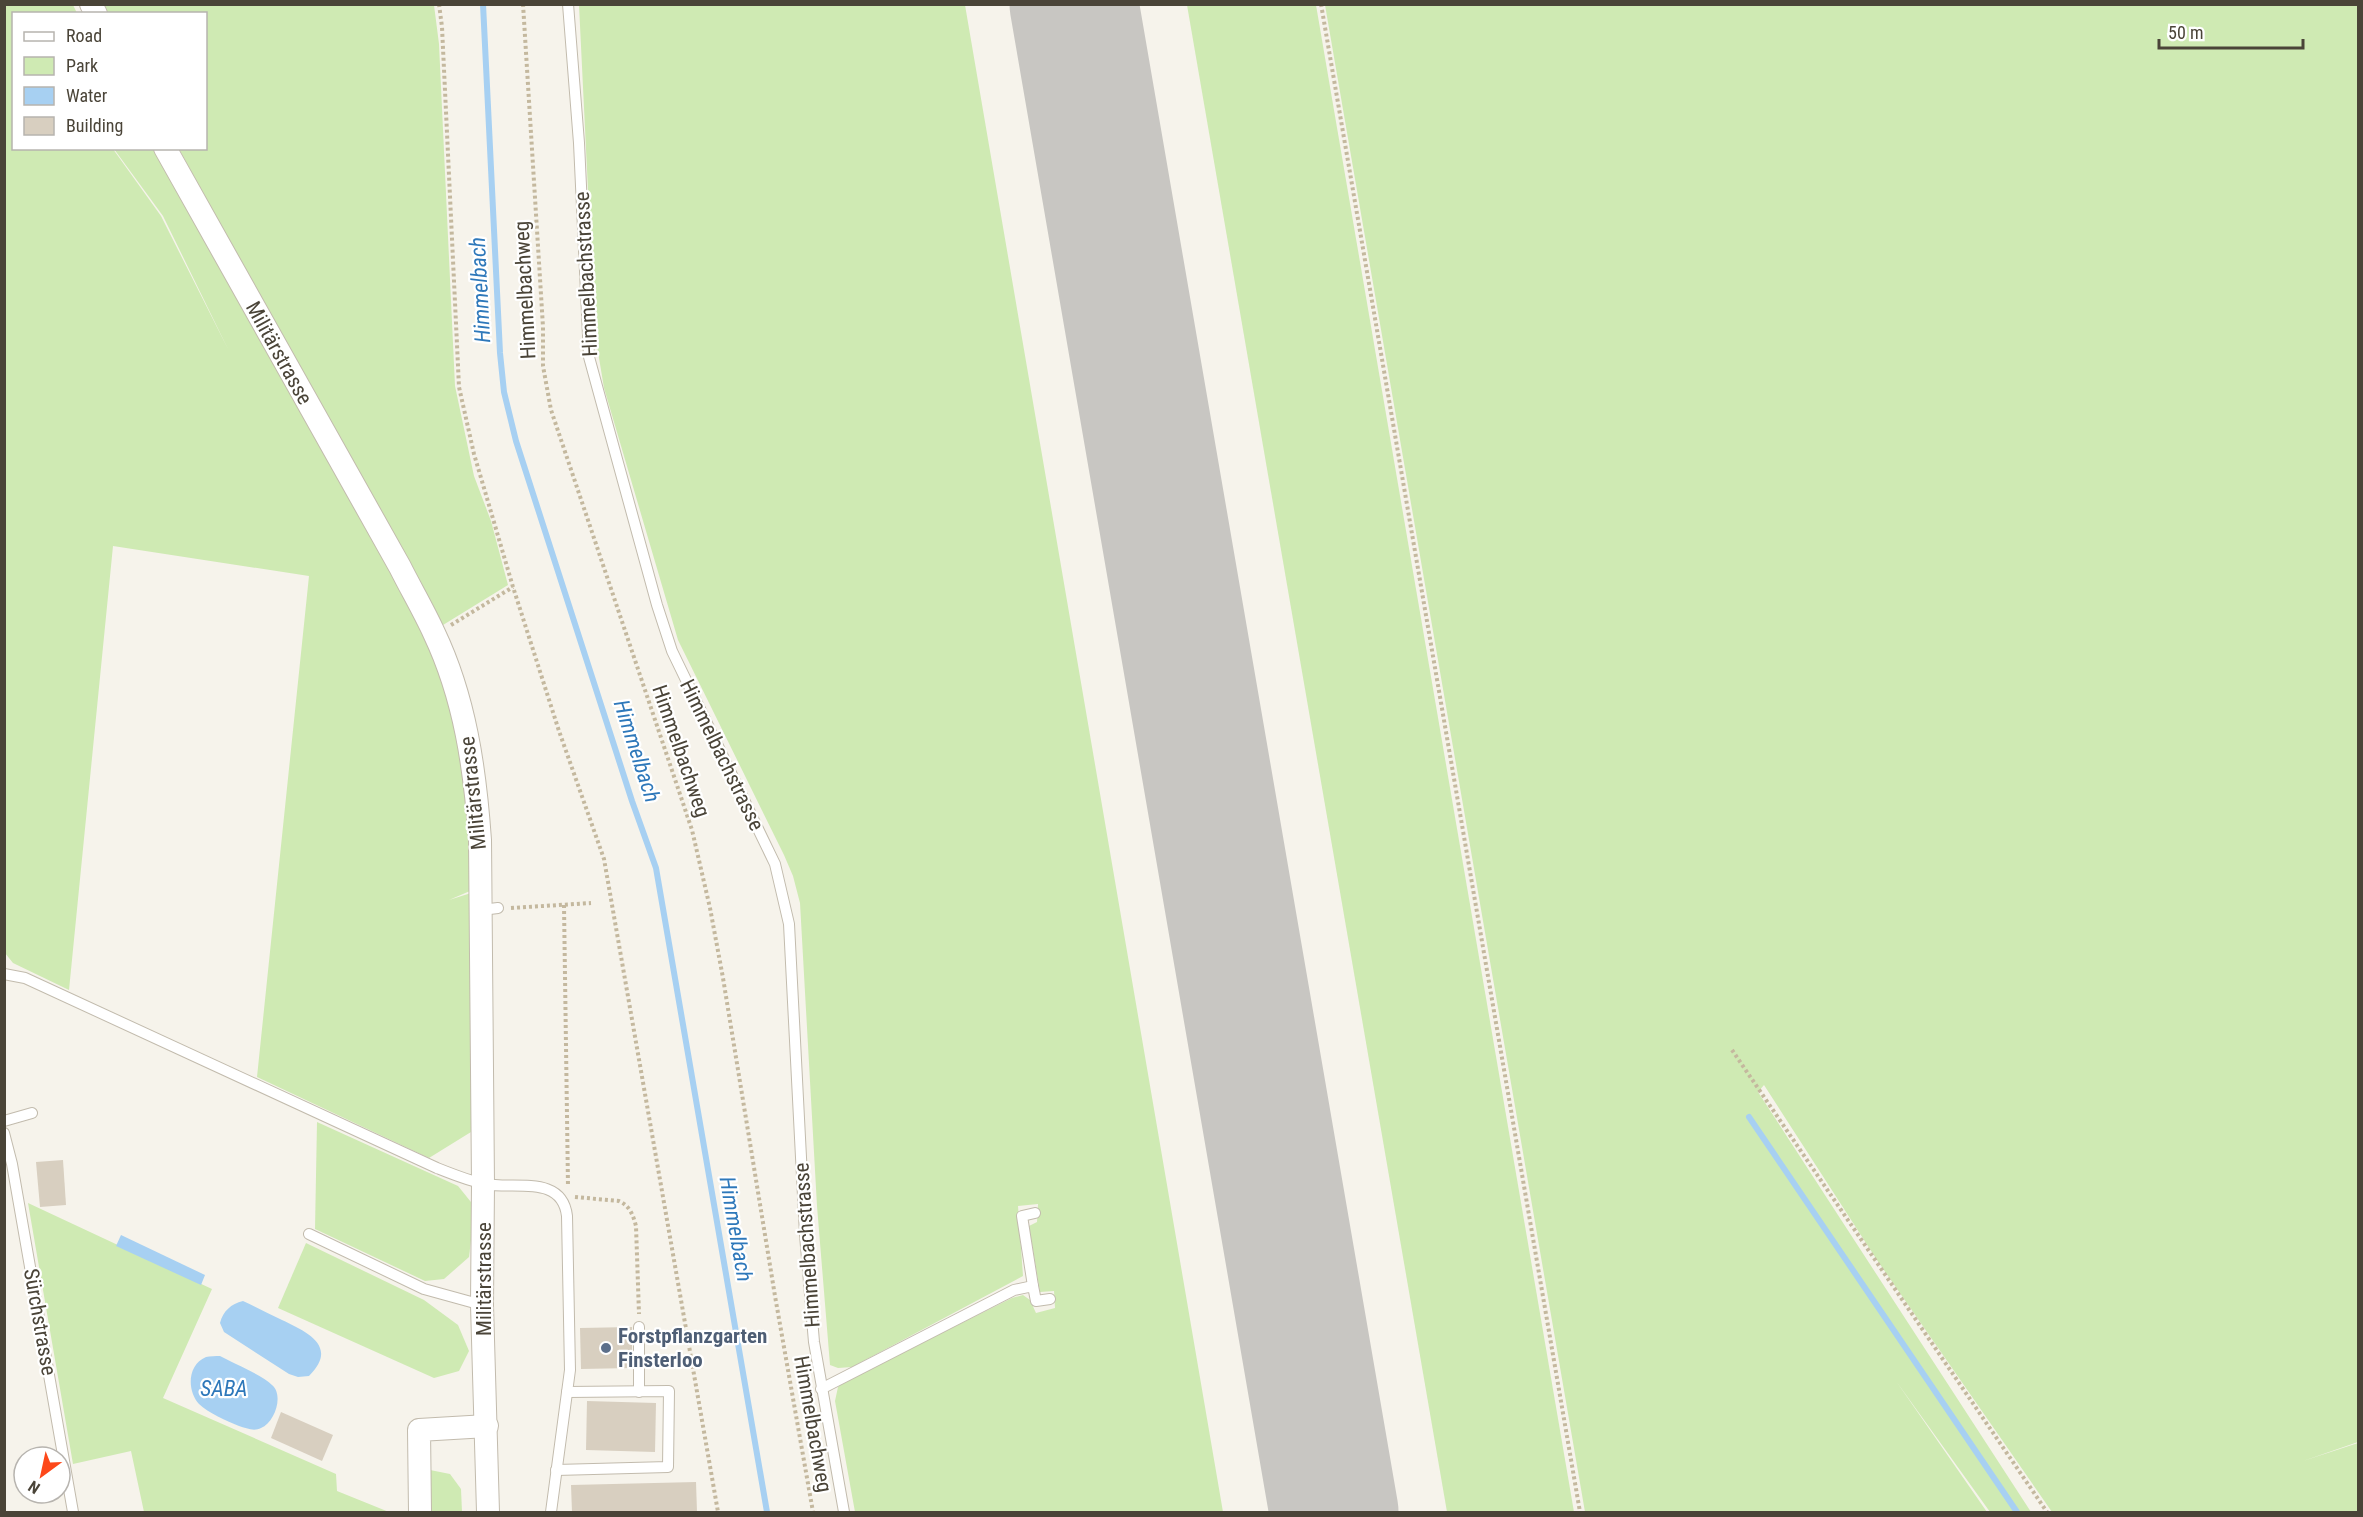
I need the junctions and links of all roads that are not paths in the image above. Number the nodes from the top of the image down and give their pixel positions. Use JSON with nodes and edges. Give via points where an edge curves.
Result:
{"nodes":[{"id":1,"x":568,"y":4,"type":"edge"},
{"id":2,"x":166,"y":150,"type":"edge"},
{"id":3,"x":4,"y":974,"type":"edge"},
{"id":4,"x":32,"y":1113,"type":"dead end"},
{"id":5,"x":4,"y":1121,"type":"edge"},
{"id":6,"x":4,"y":1133,"type":"edge"},
{"id":7,"x":483,"y":1184,"type":"junction"},
{"id":8,"x":1035,"y":1213,"type":"dead end"},
{"id":9,"x":309,"y":1234,"type":"dead end"},
{"id":10,"x":1033,"y":1286,"type":"junction"},
{"id":11,"x":1050,"y":1299,"type":"dead end"},
{"id":12,"x":482,"y":1305,"type":"junction"},
{"id":13,"x":639,"y":1327,"type":"road end"},
{"id":14,"x":821,"y":1389,"type":"junction"},
{"id":15,"x":567,"y":1392,"type":"junction"},
{"id":16,"x":639,"y":1392,"type":"junction"},
{"id":17,"x":487,"y":1426,"type":"junction"},
{"id":18,"x":556,"y":1470,"type":"junction"},
{"id":19,"x":73,"y":1512,"type":"edge"},
{"id":20,"x":420,"y":1512,"type":"edge"},
{"id":21,"x":488,"y":1512,"type":"edge"},
{"id":22,"x":551,"y":1512,"type":"edge"},
{"id":23,"x":844,"y":1512,"type":"edge"}],
"edges":[{"from":1,"to":14,"type":"lane","name":"Himmelbachstrasse","via":[[589,357],[672,651],[775,864],[789,924],[805,1235]]},
{"from":2,"to":7,"type":"street","name":"Militärstrasse","via":[[435,634],[466,728],[490,909]]},
{"from":3,"to":7,"type":"lane","via":[[25,978],[436,1168]]},
{"from":4,"to":5,"type":"lane"},
{"from":6,"to":19,"type":"lane","name":"Sürchstrasse"},
{"from":7,"to":12,"type":"street","name":"Militärstrasse"},
{"from":7,"to":15,"type":"lane","via":[[546,1188],[566,1204],[570,1370]]},
{"from":8,"to":10,"type":"lane","via":[[1022,1216]]},
{"from":9,"to":12,"type":"lane","via":[[424,1289]]},
{"from":10,"to":11,"type":"lane","via":[[1036,1301]]},
{"from":10,"to":14,"type":"lane","via":[[1014,1290]]},
{"from":12,"to":17,"type":"street","name":"Militärstrasse"},
{"from":13,"to":16,"type":"lane"},
{"from":14,"to":23,"type":"lane","name":"Himmelbachstrasse"},
{"from":15,"to":16,"type":"lane"},
{"from":15,"to":18,"type":"lane"},
{"from":16,"to":18,"type":"lane","via":[[669,1391],[668,1467]]},
{"from":17,"to":20,"type":"street","via":[[419,1430]]},
{"from":17,"to":21,"type":"street","name":"Militärstrasse"},
{"from":18,"to":22,"type":"lane"}]}
